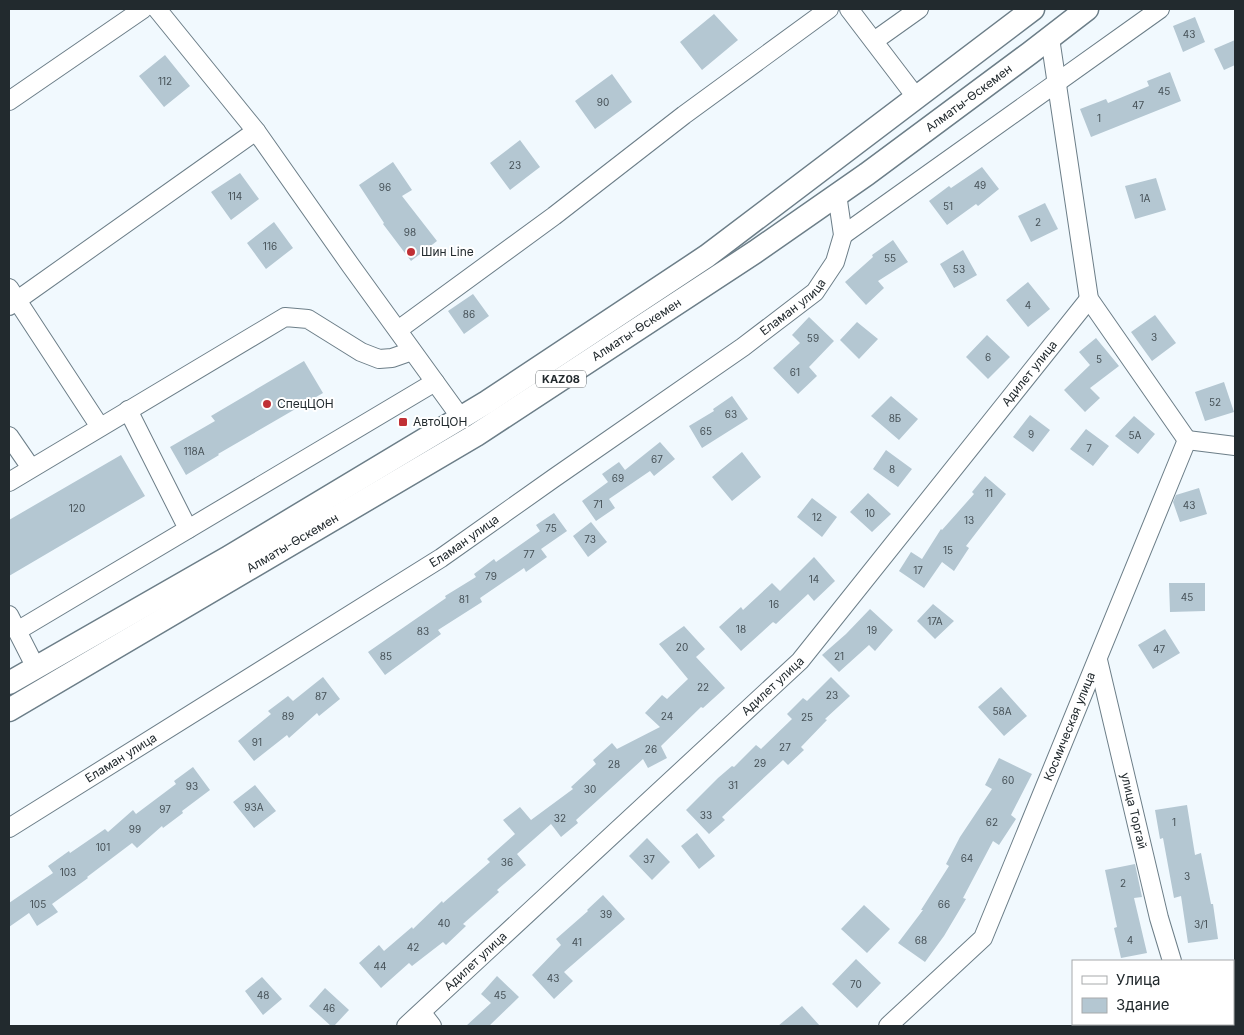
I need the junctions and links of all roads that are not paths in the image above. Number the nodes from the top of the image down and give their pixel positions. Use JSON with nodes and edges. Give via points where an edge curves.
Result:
{"nodes":[{"id":1,"x":144,"y":9,"type":"edge"},
{"id":2,"x":157,"y":9,"type":"edge"},
{"id":3,"x":829,"y":9,"type":"edge"},
{"id":4,"x":849,"y":9,"type":"edge"},
{"id":5,"x":919,"y":9,"type":"edge"},
{"id":6,"x":1033,"y":9,"type":"edge"},
{"id":7,"x":1087,"y":9,"type":"edge"},
{"id":8,"x":1160,"y":9,"type":"edge"},
{"id":9,"x":1050,"y":38,"type":"junction"},
{"id":10,"x":874,"y":41,"type":"junction"},
{"id":11,"x":1057,"y":84,"type":"junction"},
{"id":12,"x":916,"y":97,"type":"junction"},
{"id":13,"x":9,"y":101,"type":"edge"},
{"id":14,"x":256,"y":131,"type":"junction"},
{"id":15,"x":837,"y":194,"type":"junction"},
{"id":16,"x":739,"y":232,"type":"junction"},
{"id":17,"x":843,"y":235,"type":"junction"},
{"id":18,"x":755,"y":252,"type":"junction"},
{"id":19,"x":12,"y":298,"type":"edge"},
{"id":20,"x":1089,"y":300,"type":"junction"},
{"id":21,"x":398,"y":330,"type":"junction"},
{"id":22,"x":412,"y":350,"type":"junction"},
{"id":23,"x":435,"y":382,"type":"junction"},
{"id":24,"x":128,"y":410,"type":"junction"},
{"id":25,"x":461,"y":418,"type":"junction"},
{"id":26,"x":100,"y":427,"type":"junction"},
{"id":27,"x":9,"y":436,"type":"edge"},
{"id":28,"x":1187,"y":440,"type":"junction"},
{"id":29,"x":1235,"y":446,"type":"edge"},
{"id":30,"x":31,"y":468,"type":"junction"},
{"id":31,"x":9,"y":482,"type":"edge"},
{"id":32,"x":188,"y":529,"type":"junction"},
{"id":33,"x":13,"y":623,"type":"edge"},
{"id":34,"x":1098,"y":660,"type":"junction"},
{"id":35,"x":36,"y":668,"type":"junction"},
{"id":36,"x":9,"y":683,"type":"edge"},
{"id":37,"x":9,"y":710,"type":"edge"},
{"id":38,"x":9,"y":828,"type":"edge"},
{"id":39,"x":1172,"y":960,"type":"edge"},
{"id":40,"x":427,"y":1020,"type":"edge"},
{"id":41,"x":406,"y":1026,"type":"edge"},
{"id":42,"x":888,"y":1026,"type":"edge"}],
"edges":[{"from":1,"to":13,"type":"street"},
{"from":2,"to":14,"type":"street"},
{"from":3,"to":21,"type":"street"},
{"from":4,"to":10,"type":"street"},
{"from":5,"to":10,"type":"street"},
{"from":6,"to":12,"type":"main road","name":"Алматы-Өскемен","number":"KAZ08"},
{"from":7,"to":9,"type":"main road","name":"Алматы-Өскемен","number":"KAZ08"},
{"from":8,"to":11,"type":"street"},
{"from":9,"to":11,"type":"street"},
{"from":9,"to":15,"type":"main road","name":"Алматы-Өскемен","number":"KAZ08"},
{"from":10,"to":12,"type":"street"},
{"from":11,"to":17,"type":"street"},
{"from":11,"to":20,"type":"street"},
{"from":12,"to":16,"type":"main road","name":"Алматы-Өскемен","number":"KAZ08"},
{"from":14,"to":19,"type":"street"},
{"from":14,"to":21,"type":"street"},
{"from":15,"to":17,"type":"street","name":"Еламан улица"},
{"from":15,"to":18,"type":"main road","name":"Алматы-Өскемен","number":"KAZ08"},
{"from":16,"to":18,"type":"main road"},
{"from":16,"to":25,"type":"main road","name":"Алматы-Өскемен","number":"KAZ08"},
{"from":17,"to":38,"type":"street","name":"Еламан улица","via":[[835,262],[815,292],[743,347],[441,558]]},
{"from":18,"to":37,"type":"main road","name":"Алматы-Өскемен","number":"KAZ08","via":[[476,436]]},
{"from":19,"to":26,"type":"street"},
{"from":20,"to":28,"type":"street"},
{"from":20,"to":40,"type":"street","name":"Адилет улица","via":[[800,661]]},
{"from":21,"to":22,"type":"street"},
{"from":22,"to":23,"type":"street"},
{"from":22,"to":24,"type":"street","via":[[379,359],[361,352],[308,319],[286,317]]},
{"from":23,"to":25,"type":"street"},
{"from":23,"to":32,"type":"street"},
{"from":24,"to":26,"type":"street"},
{"from":24,"to":32,"type":"street"},
{"from":25,"to":35,"type":"main road","name":"Алматы-Өскемен","number":"KAZ08"},
{"from":26,"to":30,"type":"street"},
{"from":27,"to":30,"type":"street"},
{"from":28,"to":29,"type":"street"},
{"from":28,"to":34,"type":"street","name":"Космическая улица"},
{"from":30,"to":31,"type":"street"},
{"from":32,"to":33,"type":"street"},
{"from":33,"to":35,"type":"street"},
{"from":34,"to":39,"type":"street","name":"улица Торгай"},
{"from":34,"to":42,"type":"street","name":"Космическая улица","via":[[983,938]]},
{"from":35,"to":36,"type":"main road","name":"Алматы-Өскемен","number":"KAZ08"},
{"from":40,"to":41,"type":"street","name":"Адилет улица"}]}
